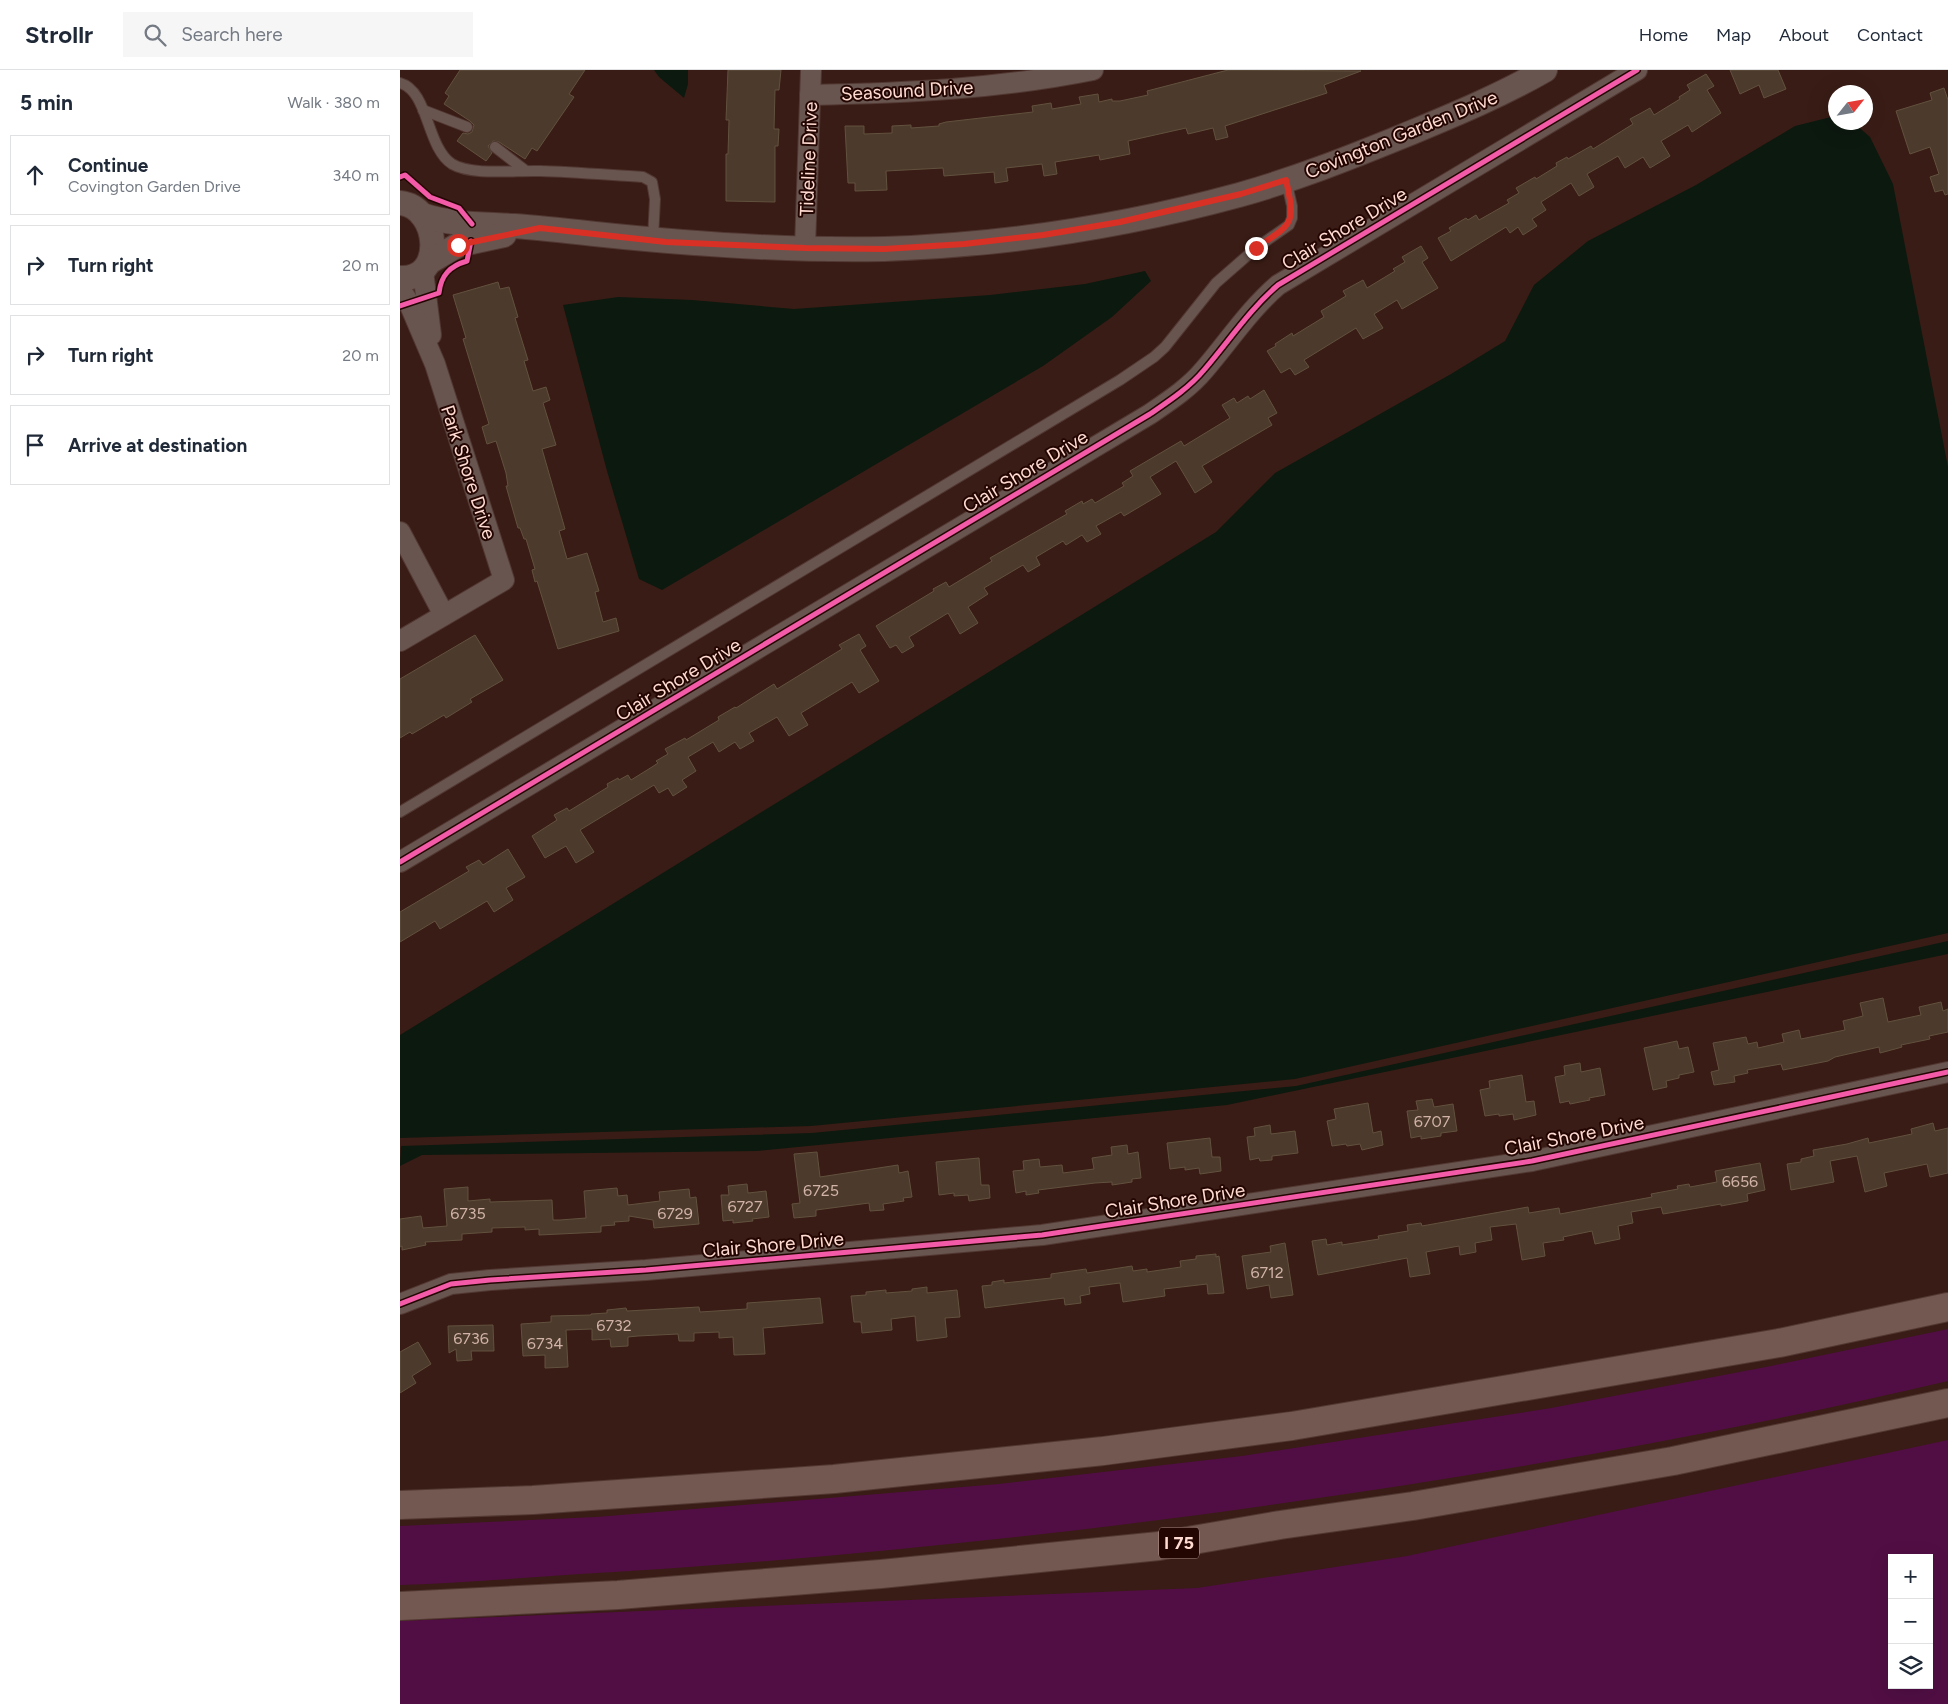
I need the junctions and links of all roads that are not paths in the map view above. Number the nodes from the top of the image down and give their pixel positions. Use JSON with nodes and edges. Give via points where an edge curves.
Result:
{"nodes":[{"id":1,"x":812,"y":70,"type":"edge"},
{"id":2,"x":1093,"y":70,"type":"edge"},
{"id":3,"x":1545,"y":70,"type":"edge"},
{"id":4,"x":1637,"y":70,"type":"edge"},
{"id":5,"x":400,"y":83,"type":"edge"},
{"id":6,"x":810,"y":95,"type":"junction"},
{"id":7,"x":422,"y":110,"type":"junction"},
{"id":8,"x":467,"y":126,"type":"dead end"},
{"id":9,"x":495,"y":147,"type":"dead end"},
{"id":10,"x":526,"y":171,"type":"junction"},
{"id":11,"x":1286,"y":180,"type":"junction"},
{"id":12,"x":407,"y":204,"type":"edge"},
{"id":13,"x":540,"y":228,"type":"junction"},
{"id":14,"x":653,"y":240,"type":"junction"},
{"id":15,"x":805,"y":248,"type":"junction"},
{"id":16,"x":427,"y":266,"type":"junction"},
{"id":17,"x":400,"y":278,"type":"edge"},
{"id":18,"x":400,"y":289,"type":"edge"},
{"id":19,"x":435,"y":364,"type":"junction"},
{"id":20,"x":400,"y":532,"type":"edge"},
{"id":21,"x":444,"y":615,"type":"junction"},
{"id":22,"x":400,"y":641,"type":"edge"},
{"id":23,"x":400,"y":812,"type":"edge"},
{"id":24,"x":400,"y":862,"type":"edge"},
{"id":25,"x":1948,"y":1072,"type":"edge"},
{"id":26,"x":400,"y":1304,"type":"edge"},
{"id":27,"x":1948,"y":1307,"type":"edge"},
{"id":28,"x":1948,"y":1403,"type":"edge"},
{"id":29,"x":400,"y":1505,"type":"edge"},
{"id":30,"x":400,"y":1606,"type":"edge"}],
"edges":[{"from":1,"to":6,"type":"street","name":"Tideline Drive"},
{"from":2,"to":6,"type":"street","name":"Seasound Drive","via":[[967,89]]},
{"from":3,"to":11,"type":"street","name":"Covington Garden Drive","via":[[1472,107],[1334,164]]},
{"from":4,"to":24,"type":"street","name":"Clair Shore Drive","via":[[1278,285],[1247,315],[1193,382],[1150,414]]},
{"from":5,"to":7,"type":"lane","via":[[408,85]]},
{"from":6,"to":15,"type":"street","name":"Tideline Drive"},
{"from":7,"to":8,"type":"lane"},
{"from":7,"to":10,"type":"lane","via":[[439,150],[450,163],[462,169]]},
{"from":9,"to":10,"type":"lane"},
{"from":10,"to":14,"type":"lane","via":[[643,177],[652,182],[655,199]]},
{"from":11,"to":15,"type":"street","name":"Covington Garden Drive","via":[[1181,209],[1043,235],[894,248]]},
{"from":11,"to":23,"type":"lane","via":[[1292,206],[1288,225],[1216,283],[1165,347],[1149,361]]},
{"from":12,"to":13,"type":"street","name":"Covington Garden Drive","via":[[449,223]]},
{"from":12,"to":16,"type":"street","name":"Covington Garden Drive","via":[[428,225],[432,237]]},
{"from":13,"to":14,"type":"street","name":"Covington Garden Drive"},
{"from":13,"to":16,"type":"street","name":"Covington Garden Drive","via":[[458,245]]},
{"from":14,"to":15,"type":"street","name":"Covington Garden Drive"},
{"from":16,"to":17,"type":"street","name":"Covington Garden Drive","via":[[414,276]]},
{"from":16,"to":19,"type":"street","name":"Park Shore Drive","via":[[426,304]]},
{"from":18,"to":19,"type":"street","name":"Park Shore Drive"},
{"from":19,"to":21,"type":"street","name":"Park Shore Drive","via":[[504,580]]},
{"from":20,"to":21,"type":"street"},
{"from":21,"to":22,"type":"street"},
{"from":25,"to":26,"type":"street","name":"Clair Shore Drive","via":[[1532,1161],[1051,1233],[646,1270],[451,1284]]},
{"from":27,"to":29,"type":"highway","via":[[1779,1343],[1302,1425],[1103,1451],[834,1479],[533,1500]]},
{"from":28,"to":30,"type":"highway","number":"I 75","via":[[1635,1468],[1159,1546],[732,1586]]}]}
